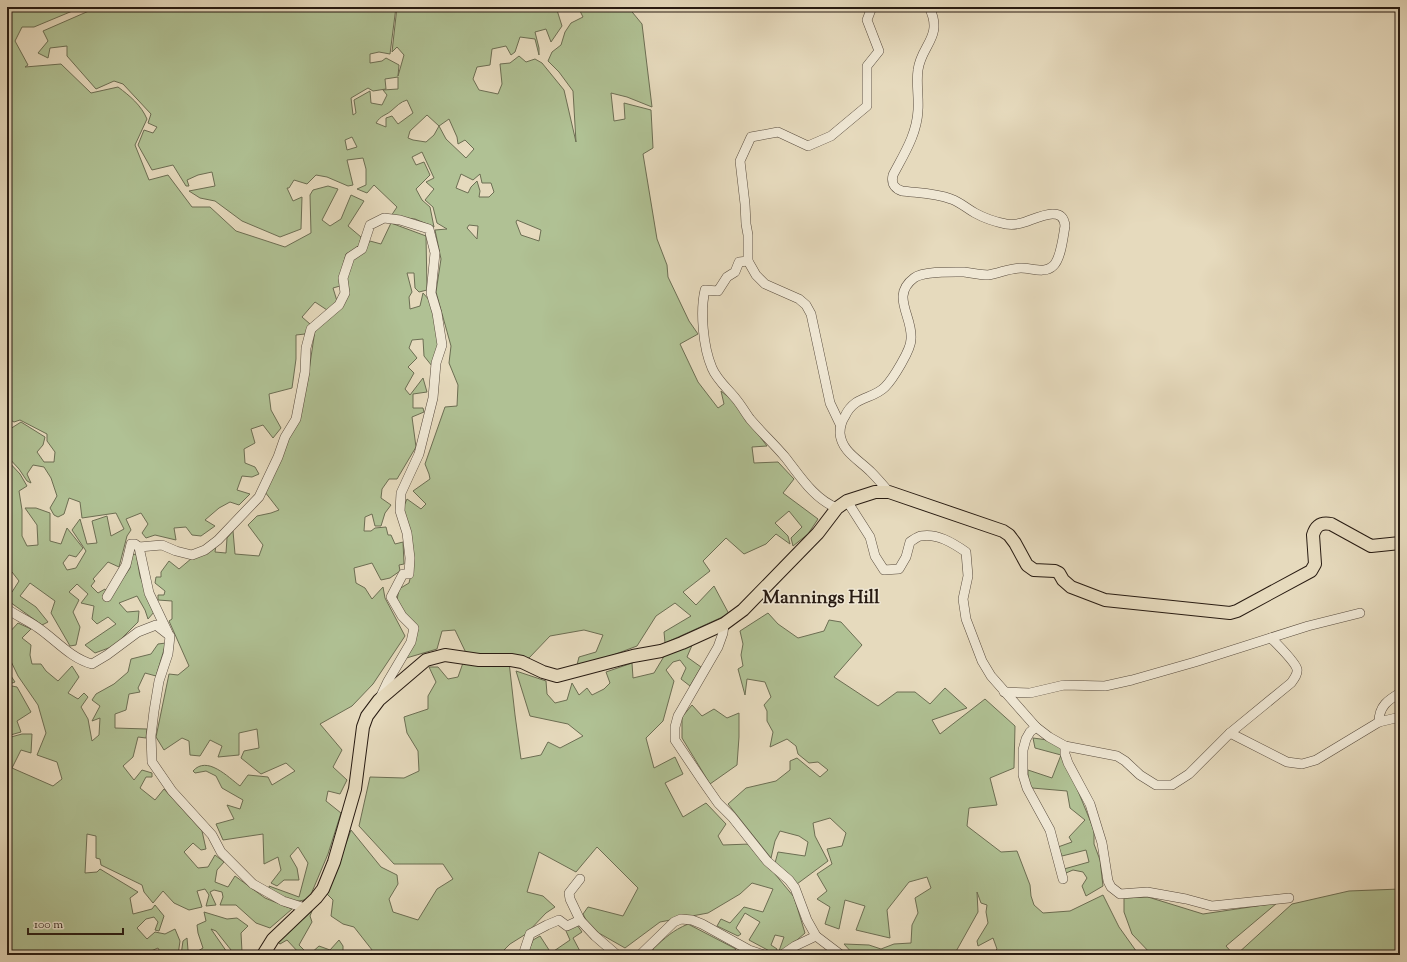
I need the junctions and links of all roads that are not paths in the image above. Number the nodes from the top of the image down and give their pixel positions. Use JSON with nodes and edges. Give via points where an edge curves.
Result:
{"nodes":[{"id":1,"x":872,"y":7,"type":"edge"},
{"id":2,"x":929,"y":7,"type":"edge"},
{"id":3,"x":748,"y":262,"type":"junction"},
{"id":4,"x":840,"y":424,"type":"junction"},
{"id":5,"x":889,"y":492,"type":"junction"},
{"id":6,"x":847,"y":500,"type":"junction"},
{"id":7,"x":837,"y":508,"type":"junction"},
{"id":8,"x":1400,"y":543,"type":"edge"},
{"id":9,"x":139,"y":547,"type":"junction"},
{"id":10,"x":107,"y":597,"type":"dead end"},
{"id":11,"x":7,"y":609,"type":"edge"},
{"id":12,"x":1360,"y":613,"type":"dead end"},
{"id":13,"x":724,"y":624,"type":"junction"},
{"id":14,"x":170,"y":636,"type":"junction"},
{"id":15,"x":1271,"y":638,"type":"junction"},
{"id":16,"x":1004,"y":692,"type":"junction"},
{"id":17,"x":1400,"y":693,"type":"edge"},
{"id":18,"x":379,"y":700,"type":"junction"},
{"id":19,"x":1400,"y":717,"type":"edge"},
{"id":20,"x":1378,"y":722,"type":"junction"},
{"id":21,"x":1036,"y":727,"type":"junction"},
{"id":22,"x":1230,"y":733,"type":"junction"},
{"id":23,"x":1065,"y":746,"type":"junction"},
{"id":24,"x":580,"y":879,"type":"dead end"},
{"id":25,"x":1063,"y":879,"type":"dead end"},
{"id":26,"x":1289,"y":898,"type":"dead end"},
{"id":27,"x":305,"y":908,"type":"junction"},
{"id":28,"x":580,"y":920,"type":"junction"},
{"id":29,"x":816,"y":936,"type":"junction"},
{"id":30,"x":263,"y":955,"type":"edge"},
{"id":31,"x":522,"y":955,"type":"edge"},
{"id":32,"x":617,"y":955,"type":"edge"},
{"id":33,"x":640,"y":955,"type":"edge"},
{"id":34,"x":764,"y":955,"type":"edge"},
{"id":35,"x":782,"y":955,"type":"edge"},
{"id":36,"x":841,"y":955,"type":"edge"}],
"edges":[{"from":1,"to":3,"type":"street","via":[[867,20],[879,51],[867,66],[867,106],[831,136],[808,146],[778,132],[751,137],[740,161],[748,235]]},
{"from":2,"to":4,"type":"street","via":[[935,24],[918,70],[917,123],[893,175],[893,186],[902,191],[949,198],[983,217],[1006,224],[1057,214],[1064,220],[1065,226],[1058,258],[1055,265],[1050,268],[1009,269],[987,275],[963,272],[925,273],[915,277],[905,286],[902,294],[910,327],[911,340],[907,353],[885,387],[848,409]]},
{"from":3,"to":4,"type":"street","via":[[765,284],[799,299],[806,305],[811,314],[830,403]]},
{"from":3,"to":7,"type":"street","via":[[739,262],[735,272],[727,277],[718,291],[705,290],[702,313],[707,356],[712,369],[724,385],[804,483],[828,504]]},
{"from":4,"to":5,"type":"street","via":[[842,443],[847,451]]},
{"from":5,"to":6,"type":"main road","via":[[875,492]]},
{"from":5,"to":8,"type":"main road","via":[[1003,531],[1009,535],[1031,568],[1055,571],[1071,587],[1105,600],[1230,613],[1311,571],[1315,564],[1313,535],[1320,524],[1331,524],[1371,546]]},
{"from":6,"to":7,"type":"main road"},
{"from":6,"to":16,"type":"street","via":[[870,537],[875,556],[884,570],[899,569],[910,542],[921,536],[939,537],[966,552],[968,576],[963,599],[966,619],[982,660]]},
{"from":7,"to":13,"type":"main road","via":[[818,533],[743,610]]},
{"from":9,"to":10,"type":"street","via":[[131,544],[126,565]]},
{"from":9,"to":14,"type":"street","via":[[149,593]]},
{"from":9,"to":18,"type":"street","via":[[162,545],[192,555],[205,550],[218,540],[254,503],[296,419],[311,329],[339,304],[345,293],[343,278],[350,257],[362,249],[370,225],[384,218],[429,229],[435,253],[431,293],[442,345],[436,363],[433,398],[419,454],[401,493],[400,511],[407,533],[409,574],[402,574],[391,597],[402,616],[414,628],[411,642]]},
{"from":11,"to":14,"type":"street","via":[[37,627],[83,662],[92,664],[138,632],[156,625]]},
{"from":12,"to":15,"type":"street"},
{"from":13,"to":18,"type":"main road","via":[[661,650],[557,676],[522,662],[445,655],[426,660]]},
{"from":13,"to":29,"type":"street","via":[[718,647],[678,716],[675,740],[718,803],[767,861],[795,888]]},
{"from":14,"to":27,"type":"street","via":[[154,711],[151,736],[152,762],[172,791],[212,835],[221,852],[253,884],[283,901]]},
{"from":15,"to":16,"type":"street","via":[[1105,686],[1064,685],[1030,693]]},
{"from":15,"to":22,"type":"street","via":[[1294,664],[1297,669],[1296,676],[1291,683]]},
{"from":16,"to":21,"type":"street"},
{"from":17,"to":20,"type":"street","via":[[1384,704]]},
{"from":18,"to":27,"type":"main road","via":[[362,727],[355,789],[334,862],[323,889]]},
{"from":19,"to":20,"type":"street"},
{"from":20,"to":22,"type":"street","via":[[1316,760],[1302,764],[1287,762]]},
{"from":21,"to":23,"type":"street"},
{"from":21,"to":25,"type":"street","via":[[1026,739],[1023,750],[1023,775],[1040,815],[1050,830]]},
{"from":22,"to":23,"type":"street","via":[[1189,774],[1172,785],[1156,785],[1117,756]]},
{"from":23,"to":26,"type":"street","via":[[1068,763],[1090,804],[1102,843],[1108,881],[1120,894],[1148,892],[1212,906]]},
{"from":24,"to":28,"type":"street","via":[[569,893]]},
{"from":27,"to":30,"type":"main road","via":[[273,939]]},
{"from":28,"to":31,"type":"street","via":[[568,926],[559,920],[530,934]]},
{"from":28,"to":32,"type":"street"},
{"from":29,"to":35,"type":"street"},
{"from":29,"to":36,"type":"street"},
{"from":33,"to":34,"type":"street","via":[[674,922],[681,919],[702,924],[749,950]]}]}
